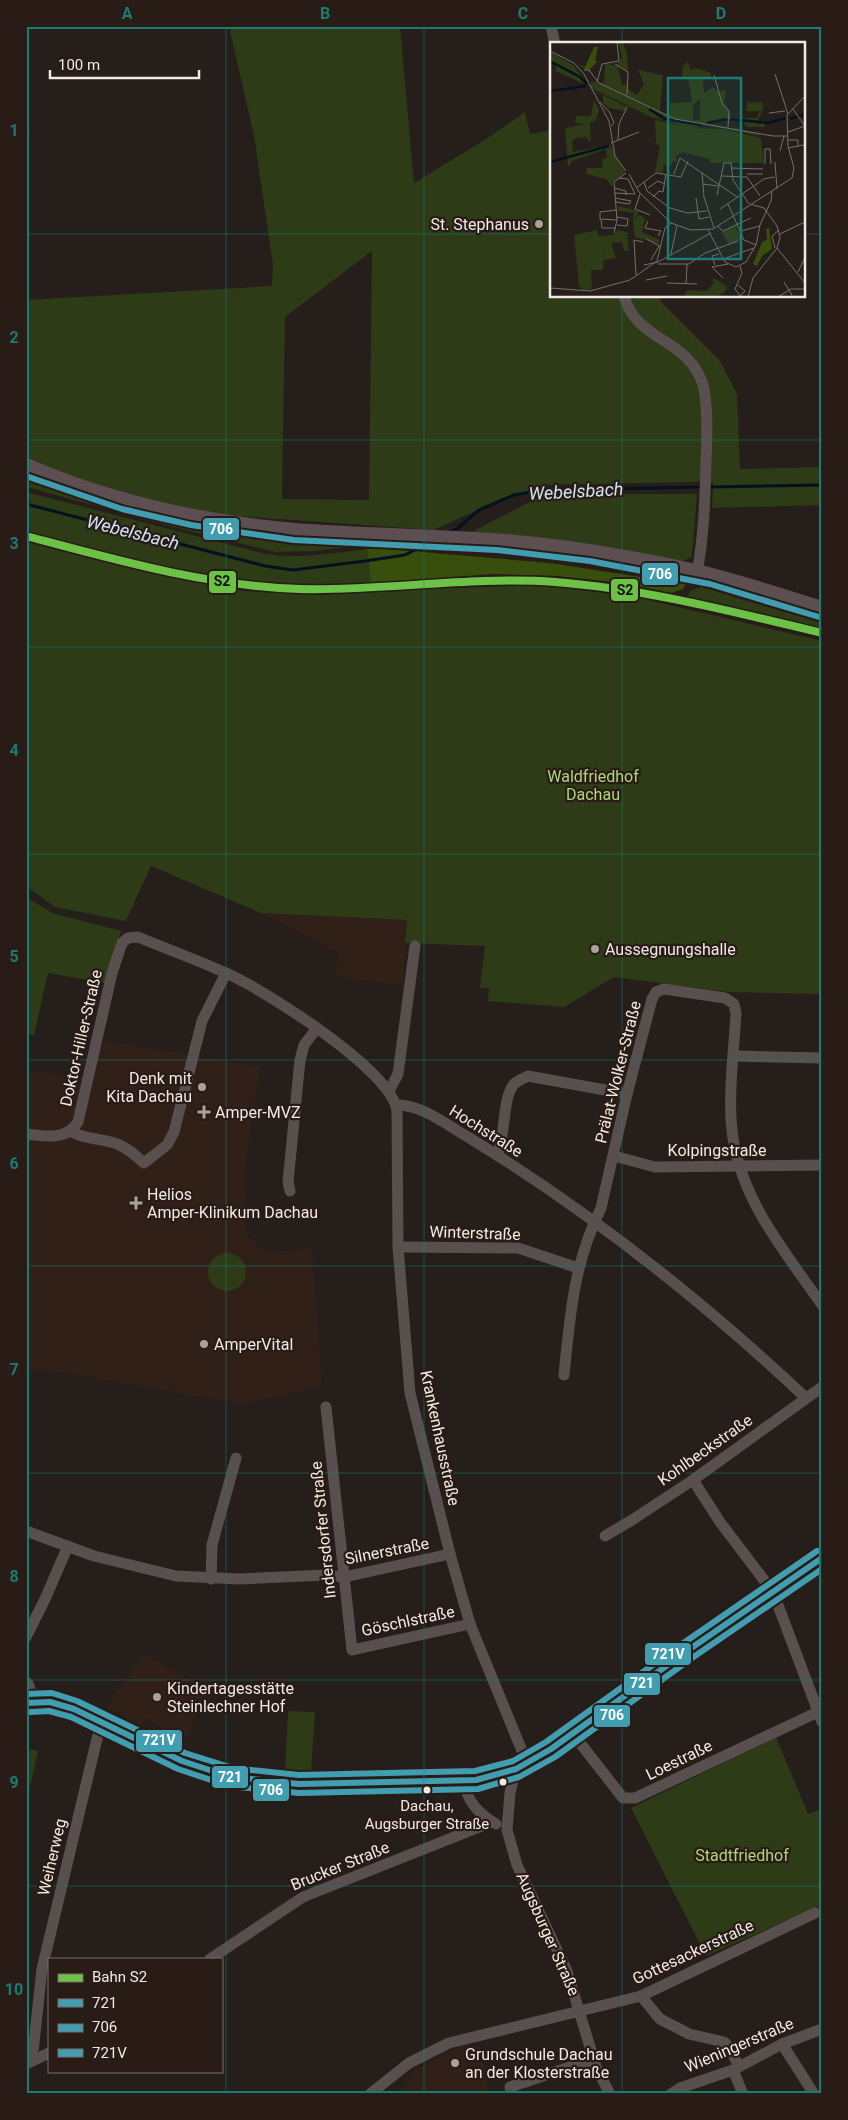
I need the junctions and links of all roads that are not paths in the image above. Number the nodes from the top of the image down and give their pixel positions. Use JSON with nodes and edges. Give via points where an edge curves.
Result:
{"nodes":[{"id":1,"x":551,"y":26,"type":"edge"},
{"id":2,"x":555,"y":42,"type":"edge"},
{"id":3,"x":625,"y":298,"type":"edge"},
{"id":4,"x":26,"y":466,"type":"edge"},
{"id":5,"x":697,"y":572,"type":"junction"},
{"id":6,"x":822,"y":609,"type":"edge"},
{"id":7,"x":415,"y":946,"type":"dead end"},
{"id":8,"x":226,"y":973,"type":"junction"},
{"id":9,"x":317,"y":1028,"type":"junction"},
{"id":10,"x":734,"y":1056,"type":"junction"},
{"id":11,"x":822,"y":1058,"type":"edge"},
{"id":12,"x":388,"y":1091,"type":"junction"},
{"id":13,"x":627,"y":1094,"type":"junction"},
{"id":14,"x":396,"y":1105,"type":"junction"},
{"id":15,"x":70,"y":1131,"type":"junction"},
{"id":16,"x":26,"y":1134,"type":"edge"},
{"id":17,"x":497,"y":1155,"type":"junction"},
{"id":18,"x":614,"y":1156,"type":"junction"},
{"id":19,"x":822,"y":1165,"type":"edge"},
{"id":20,"x":741,"y":1167,"type":"junction"},
{"id":21,"x":290,"y":1191,"type":"dead end"},
{"id":22,"x":594,"y":1222,"type":"junction"},
{"id":23,"x":398,"y":1247,"type":"junction"},
{"id":24,"x":578,"y":1268,"type":"junction"},
{"id":25,"x":822,"y":1305,"type":"edge"},
{"id":26,"x":564,"y":1375,"type":"dead end"},
{"id":27,"x":822,"y":1387,"type":"edge"},
{"id":28,"x":806,"y":1398,"type":"junction"},
{"id":29,"x":326,"y":1407,"type":"dead end"},
{"id":30,"x":236,"y":1458,"type":"dead end"},
{"id":31,"x":693,"y":1480,"type":"junction"},
{"id":32,"x":26,"y":1531,"type":"edge"},
{"id":33,"x":604,"y":1536,"type":"dead end"},
{"id":34,"x":68,"y":1546,"type":"junction"},
{"id":35,"x":450,"y":1554,"type":"junction"},
{"id":36,"x":822,"y":1558,"type":"edge"},
{"id":37,"x":344,"y":1577,"type":"junction"},
{"id":38,"x":211,"y":1579,"type":"junction"},
{"id":39,"x":773,"y":1592,"type":"junction"},
{"id":40,"x":470,"y":1624,"type":"junction"},
{"id":41,"x":26,"y":1637,"type":"edge"},
{"id":42,"x":352,"y":1650,"type":"joint"},
{"id":43,"x":26,"y":1686,"type":"edge"},
{"id":44,"x":29,"y":1703,"type":"edge"},
{"id":45,"x":821,"y":1714,"type":"edge"},
{"id":46,"x":101,"y":1722,"type":"junction"},
{"id":47,"x":573,"y":1734,"type":"junction"},
{"id":48,"x":522,"y":1766,"type":"junction"},
{"id":49,"x":464,"y":1782,"type":"junction"},
{"id":50,"x":492,"y":1822,"type":"junction"},
{"id":51,"x":507,"y":1830,"type":"junction"},
{"id":52,"x":815,"y":1913,"type":"dead end"},
{"id":53,"x":212,"y":1958,"type":"edge"},
{"id":54,"x":641,"y":1996,"type":"junction"},
{"id":55,"x":581,"y":2012,"type":"junction"},
{"id":56,"x":822,"y":2029,"type":"edge"},
{"id":57,"x":782,"y":2044,"type":"junction"},
{"id":58,"x":48,"y":2053,"type":"edge"},
{"id":59,"x":594,"y":2060,"type":"junction"},
{"id":60,"x":29,"y":2062,"type":"edge"},
{"id":61,"x":736,"y":2068,"type":"junction"},
{"id":62,"x":370,"y":2094,"type":"edge"},
{"id":63,"x":512,"y":2094,"type":"edge"},
{"id":64,"x":610,"y":2094,"type":"edge"},
{"id":65,"x":671,"y":2094,"type":"edge"},
{"id":66,"x":743,"y":2094,"type":"edge"},
{"id":67,"x":814,"y":2094,"type":"edge"}],
"edges":[{"from":1,"to":2,"type":"street"},
{"from":3,"to":5,"type":"street","via":[[632,316],[693,365],[704,386],[706,482]]},
{"from":4,"to":5,"type":"main road","via":[[139,504],[223,520],[294,530],[528,544]]},
{"from":5,"to":6,"type":"main road"},
{"from":7,"to":12,"type":"street","via":[[398,1074]]},
{"from":8,"to":9,"type":"street"},
{"from":8,"to":15,"type":"street","via":[[202,1021],[174,1132],[167,1145],[144,1163],[129,1149],[116,1143],[80,1137]]},
{"from":8,"to":15,"type":"street","name":"Doktor-Hiller-Straße","via":[[138,937],[128,938],[122,943],[112,973],[80,1116]]},
{"from":9,"to":12,"type":"street","via":[[349,1052]]},
{"from":9,"to":21,"type":"street","via":[[304,1045],[300,1060],[288,1182]]},
{"from":10,"to":11,"type":"street"},
{"from":10,"to":13,"type":"street","name":"Prälat-Wolker-Straße","via":[[734,1004],[725,998],[664,989],[656,992],[652,999]]},
{"from":10,"to":20,"type":"street","name":"Prälat-Wolker-Straße","via":[[731,1093],[733,1138]]},
{"from":12,"to":14,"type":"street"},
{"from":13,"to":17,"type":"street","via":[[528,1076],[514,1084],[509,1096]]},
{"from":13,"to":18,"type":"street","name":"Prälat-Wolker-Straße"},
{"from":14,"to":17,"type":"street","name":"Hochstraße","via":[[418,1109]]},
{"from":14,"to":23,"type":"street","name":"Krankenhausstraße"},
{"from":15,"to":16,"type":"street","name":"Doktor-Hiller-Straße","via":[[58,1136]]},
{"from":17,"to":22,"type":"street","name":"Hochstraße"},
{"from":18,"to":20,"type":"street","name":"Kolpingstraße","via":[[655,1167]]},
{"from":18,"to":22,"type":"street","name":"Prälat-Wolker-Straße","via":[[601,1208]]},
{"from":19,"to":20,"type":"street","name":"Kolpingstraße"},
{"from":20,"to":25,"type":"street","name":"Prälat-Wolker-Straße","via":[[752,1200],[768,1228]]},
{"from":22,"to":24,"type":"street","name":"Prälat-Wolker-Straße"},
{"from":22,"to":28,"type":"street","name":"Hochstraße","via":[[756,1352]]},
{"from":23,"to":24,"type":"street","name":"Winterstraße","via":[[518,1248]]},
{"from":23,"to":35,"type":"street","name":"Krankenhausstraße","via":[[410,1392]]},
{"from":24,"to":26,"type":"street","name":"Prälat-Wolker-Straße","via":[[569,1317]]},
{"from":27,"to":28,"type":"street","name":"Kohlbeckstraße"},
{"from":28,"to":31,"type":"street","name":"Kohlbeckstraße"},
{"from":29,"to":37,"type":"street","name":"Indersdorfer Straße"},
{"from":30,"to":38,"type":"street","via":[[212,1545]]},
{"from":31,"to":33,"type":"street","name":"Kohlbeckstraße"},
{"from":31,"to":39,"type":"street"},
{"from":32,"to":34,"type":"street","name":"Silnerstraße"},
{"from":34,"to":38,"type":"street","name":"Silnerstraße","via":[[94,1556],[176,1576]]},
{"from":34,"to":41,"type":"street"},
{"from":35,"to":37,"type":"street","name":"Silnerstraße"},
{"from":35,"to":40,"type":"street","name":"Krankenhausstraße"},
{"from":36,"to":39,"type":"main road"},
{"from":37,"to":38,"type":"street","name":"Silnerstraße"},
{"from":37,"to":42,"type":"street","name":"Indersdorfer Straße"},
{"from":39,"to":45,"type":"street"},
{"from":39,"to":47,"type":"main road"},
{"from":40,"to":42,"type":"street","name":"Göschlstraße"},
{"from":40,"to":48,"type":"street","name":"Krankenhausstraße"},
{"from":43,"to":44,"type":"main road"},
{"from":44,"to":46,"type":"main road","via":[[56,1704]]},
{"from":45,"to":47,"type":"street","name":"Loestraße","via":[[635,1798],[623,1798]]},
{"from":46,"to":49,"type":"main road","via":[[182,1761],[231,1776],[299,1784]]},
{"from":46,"to":60,"type":"street","name":"Weiherweg","via":[[42,1969]]},
{"from":47,"to":48,"type":"main road"},
{"from":48,"to":49,"type":"main road"},
{"from":48,"to":51,"type":"street","name":"Augsburger Straße","via":[[508,1803]]},
{"from":49,"to":50,"type":"street","via":[[466,1793],[477,1811]]},
{"from":50,"to":51,"type":"street"},
{"from":50,"to":53,"type":"street","name":"Brucker Straße","via":[[303,1897]]},
{"from":51,"to":55,"type":"street","name":"Augsburger Straße","via":[[517,1866],[568,1970]]},
{"from":52,"to":54,"type":"street","name":"Gottesackerstraße"},
{"from":54,"to":55,"type":"street","name":"Gottesackerstraße"},
{"from":54,"to":61,"type":"street","via":[[660,2019],[689,2034],[724,2042],[730,2048]]},
{"from":55,"to":59,"type":"street","name":"Augsburger Straße"},
{"from":55,"to":62,"type":"street","name":"Gottesackerstraße","via":[[449,2043],[409,2063]]},
{"from":56,"to":57,"type":"street","name":"Wieningerstraße"},
{"from":57,"to":61,"type":"street","name":"Wieningerstraße"},
{"from":57,"to":67,"type":"street"},
{"from":58,"to":60,"type":"street"},
{"from":59,"to":63,"type":"street","via":[[510,2087]]},
{"from":59,"to":64,"type":"street","name":"Augsburger Straße"},
{"from":61,"to":65,"type":"street","name":"Wieningerstraße"},
{"from":61,"to":66,"type":"street"}]}
